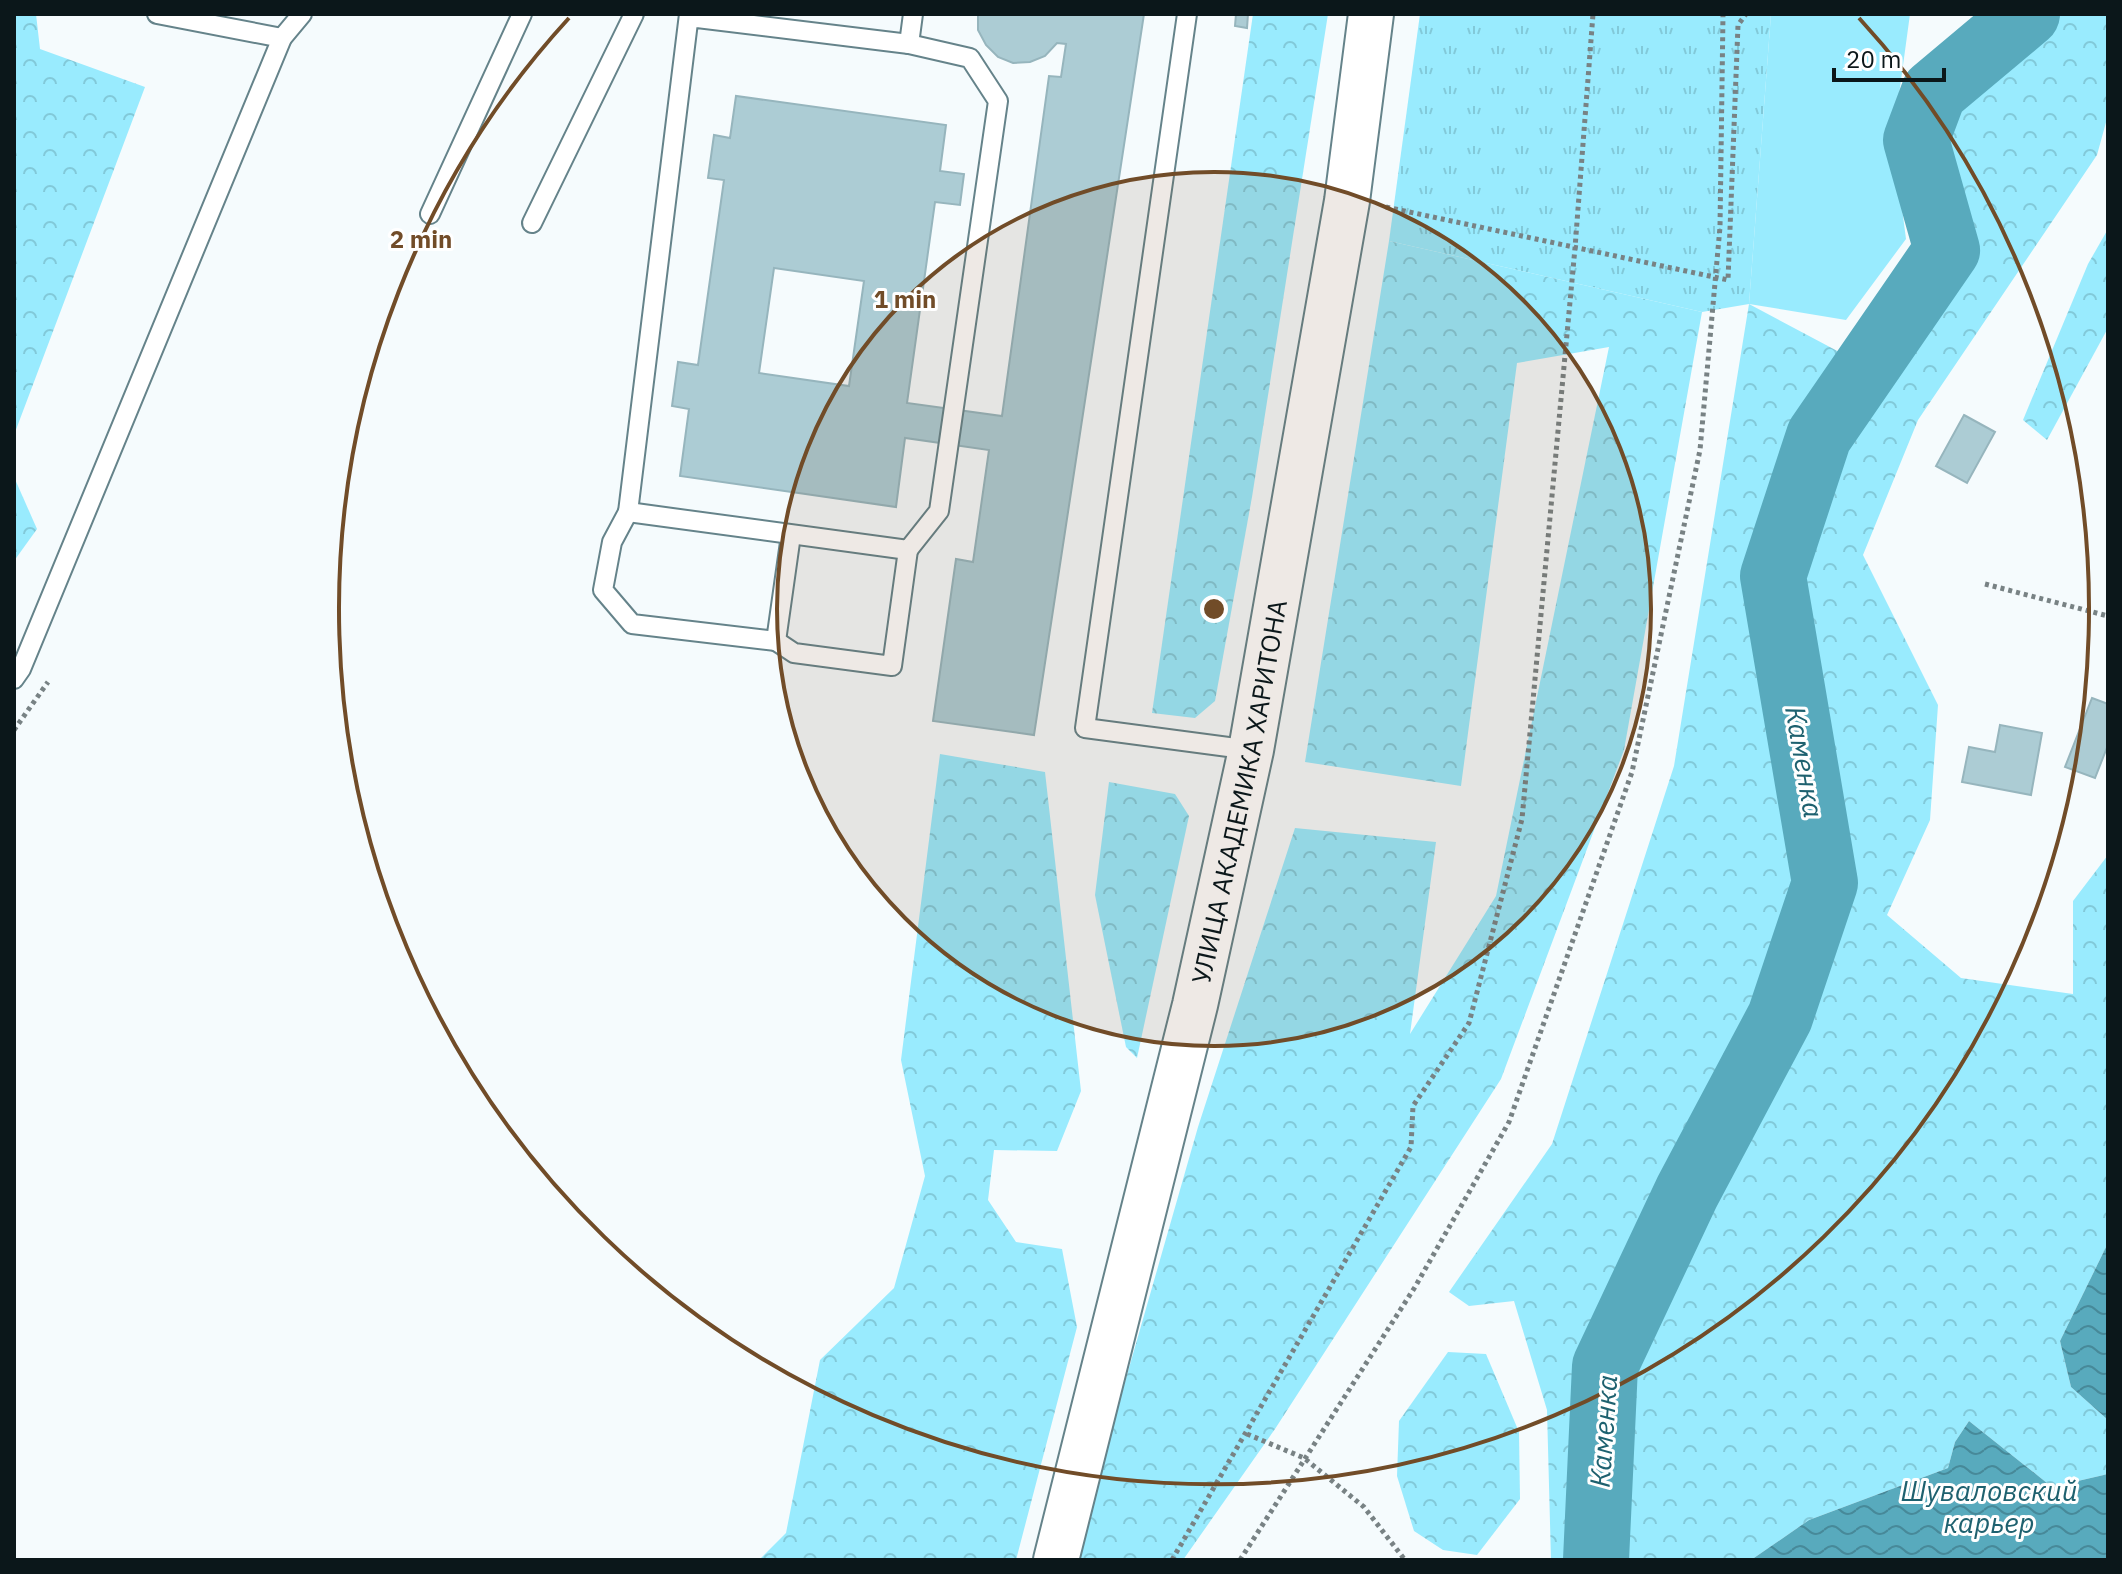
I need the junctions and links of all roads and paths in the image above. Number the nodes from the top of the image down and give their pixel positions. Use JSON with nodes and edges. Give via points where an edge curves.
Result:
{"nodes":[{"id":1,"x":157,"y":14,"type":"edge"},
{"id":2,"x":302,"y":14,"type":"edge"},
{"id":3,"x":522,"y":14,"type":"edge"},
{"id":4,"x":634,"y":14,"type":"edge"},
{"id":5,"x":913,"y":14,"type":"edge"},
{"id":6,"x":1187,"y":14,"type":"edge"},
{"id":7,"x":1371,"y":14,"type":"edge"},
{"id":8,"x":1593,"y":14,"type":"edge"},
{"id":9,"x":1723,"y":14,"type":"edge"},
{"id":10,"x":1746,"y":14,"type":"edge"},
{"id":11,"x":689,"y":16,"type":"edge"},
{"id":12,"x":778,"y":21,"type":"edge"},
{"id":13,"x":282,"y":38,"type":"junction"},
{"id":14,"x":909,"y":44,"type":"junction"},
{"id":15,"x":1347,"y":201,"type":"junction"},
{"id":16,"x":430,"y":214,"type":"dead end"},
{"id":17,"x":532,"y":223,"type":"dead end"},
{"id":18,"x":1575,"y":248,"type":"junction"},
{"id":19,"x":1715,"y":278,"type":"junction"},
{"id":20,"x":628,"y":512,"type":"junction"},
{"id":21,"x":791,"y":535,"type":"junction"},
{"id":22,"x":908,"y":550,"type":"junction"},
{"id":23,"x":1985,"y":584,"type":"dead end"},
{"id":24,"x":2108,"y":616,"type":"edge"},
{"id":25,"x":776,"y":641,"type":"junction"},
{"id":26,"x":14,"y":679,"type":"edge"},
{"id":27,"x":1251,"y":750,"type":"junction"},
{"id":28,"x":1247,"y":1434,"type":"junction"},
{"id":29,"x":1304,"y":1458,"type":"junction"},
{"id":30,"x":1056,"y":1560,"type":"edge"},
{"id":31,"x":1172,"y":1560,"type":"edge"},
{"id":32,"x":1240,"y":1560,"type":"edge"},
{"id":33,"x":1405,"y":1560,"type":"edge"}],
"edges":[{"from":1,"to":13,"type":"lane"},
{"from":2,"to":13,"type":"lane"},
{"from":3,"to":16,"type":"lane"},
{"from":4,"to":17,"type":"lane"},
{"from":5,"to":14,"type":"lane"},
{"from":6,"to":27,"type":"lane","via":[[1085,728]]},
{"from":7,"to":15,"type":"street","name":"УЛИЦА АКАДЕМИКА ХАРИТОНА"},
{"from":8,"to":18,"type":"path"},
{"from":9,"to":19,"type":"path"},
{"from":10,"to":19,"type":"path","via":[[1738,25],[1728,280]]},
{"from":11,"to":12,"type":"lane"},
{"from":11,"to":20,"type":"lane"},
{"from":12,"to":14,"type":"lane"},
{"from":13,"to":26,"type":"lane"},
{"from":14,"to":22,"type":"lane","via":[[970,58],[998,101],[939,511]]},
{"from":15,"to":18,"type":"path"},
{"from":15,"to":27,"type":"street","name":"УЛИЦА АКАДЕМИКА ХАРИТОНА"},
{"from":18,"to":19,"type":"path"},
{"from":18,"to":28,"type":"path","via":[[1522,819],[1469,1023],[1413,1106],[1411,1147]]},
{"from":19,"to":29,"type":"path","via":[[1700,450],[1632,772],[1509,1122],[1415,1287]]},
{"from":20,"to":21,"type":"lane"},
{"from":20,"to":25,"type":"lane","via":[[612,542],[603,590],[632,624]]},
{"from":21,"to":22,"type":"lane"},
{"from":21,"to":25,"type":"lane"},
{"from":22,"to":25,"type":"lane","via":[[892,666],[794,653]]},
{"from":23,"to":24,"type":"path"},
{"from":27,"to":30,"type":"street","name":"УЛИЦА АКАДЕМИКА ХАРИТОНА","via":[[1195,1005]]},
{"from":28,"to":29,"type":"path"},
{"from":28,"to":31,"type":"path"},
{"from":29,"to":32,"type":"path"},
{"from":29,"to":33,"type":"path","via":[[1364,1507]]}]}
